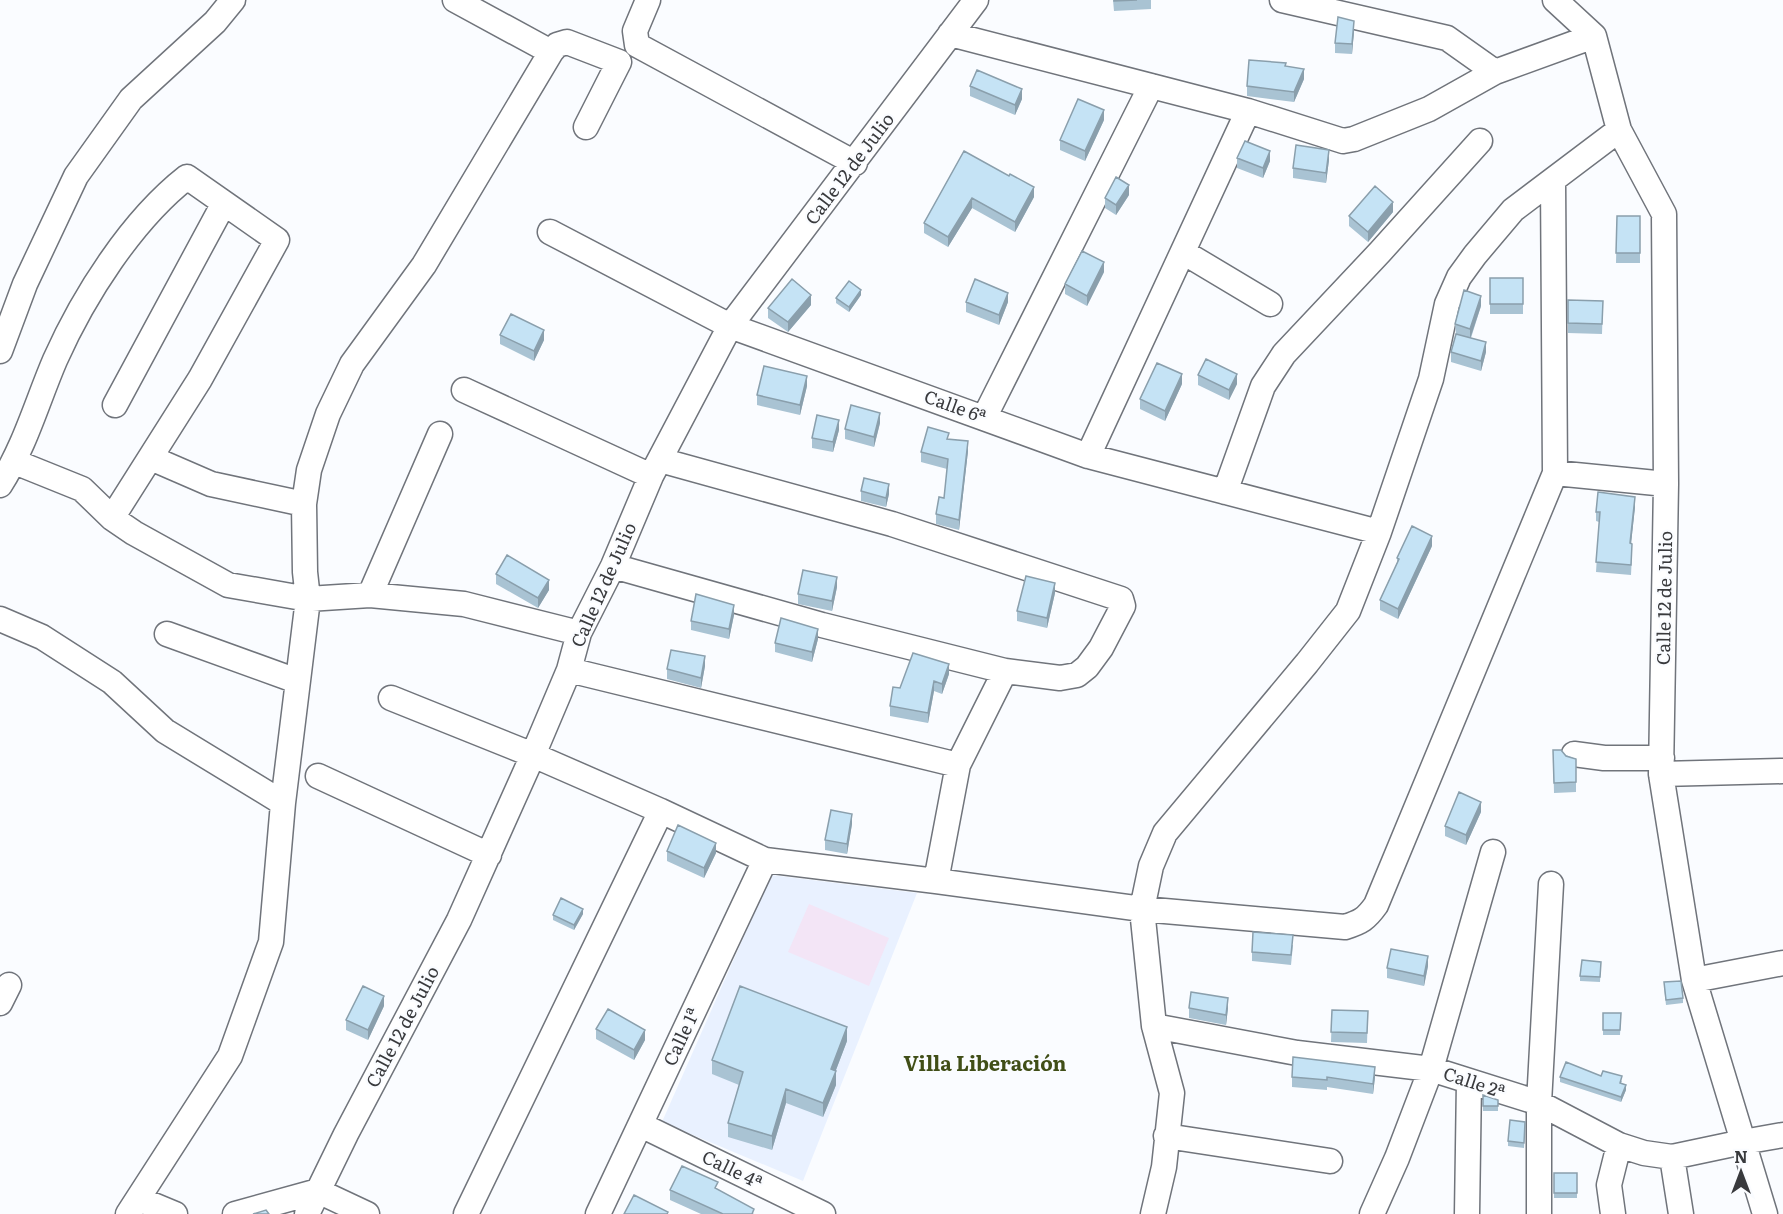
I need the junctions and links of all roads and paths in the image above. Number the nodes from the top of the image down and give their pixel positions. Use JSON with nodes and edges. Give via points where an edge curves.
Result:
{"nodes":[{"id":1,"x":233,"y":0,"type":"edge"},
{"id":2,"x":648,"y":0,"type":"edge"},
{"id":3,"x":976,"y":0,"type":"edge"},
{"id":4,"x":1282,"y":0,"type":"edge"},
{"id":5,"x":1555,"y":0,"type":"edge"},
{"id":6,"x":468,"y":3,"type":"edge"},
{"id":7,"x":950,"y":34,"type":"junction"},
{"id":8,"x":1594,"y":36,"type":"junction"},
{"id":9,"x":637,"y":45,"type":"junction"},
{"id":10,"x":551,"y":52,"type":"junction"},
{"id":11,"x":619,"y":62,"type":"junction"},
{"id":12,"x":1495,"y":72,"type":"junction"},
{"id":13,"x":1151,"y":86,"type":"junction"},
{"id":14,"x":1248,"y":111,"type":"junction"},
{"id":15,"x":586,"y":127,"type":"dead end"},
{"id":16,"x":1618,"y":130,"type":"junction"},
{"id":17,"x":1480,"y":141,"type":"dead end"},
{"id":18,"x":855,"y":163,"type":"junction"},
{"id":19,"x":1553,"y":180,"type":"junction"},
{"id":20,"x":224,"y":203,"type":"junction"},
{"id":21,"x":550,"y":232,"type":"dead end"},
{"id":22,"x":1182,"y":252,"type":"junction"},
{"id":23,"x":1270,"y":304,"type":"dead end"},
{"id":24,"x":730,"y":326,"type":"junction"},
{"id":25,"x":0,"y":351,"type":"edge"},
{"id":26,"x":464,"y":390,"type":"dead end"},
{"id":27,"x":115,"y":405,"type":"dead end"},
{"id":28,"x":984,"y":418,"type":"junction"},
{"id":29,"x":440,"y":435,"type":"dead end"},
{"id":30,"x":1088,"y":456,"type":"junction"},
{"id":31,"x":151,"y":458,"type":"junction"},
{"id":32,"x":15,"y":462,"type":"junction"},
{"id":33,"x":656,"y":468,"type":"junction"},
{"id":34,"x":1555,"y":473,"type":"junction"},
{"id":35,"x":0,"y":484,"type":"edge"},
{"id":36,"x":1666,"y":484,"type":"junction"},
{"id":37,"x":1225,"y":492,"type":"junction"},
{"id":38,"x":304,"y":504,"type":"junction"},
{"id":39,"x":112,"y":518,"type":"junction"},
{"id":40,"x":1379,"y":532,"type":"junction"},
{"id":41,"x":613,"y":567,"type":"junction"},
{"id":42,"x":370,"y":595,"type":"junction"},
{"id":43,"x":308,"y":599,"type":"junction"},
{"id":44,"x":0,"y":619,"type":"edge"},
{"id":45,"x":579,"y":633,"type":"junction"},
{"id":46,"x":167,"y":634,"type":"dead end"},
{"id":47,"x":569,"y":670,"type":"junction"},
{"id":48,"x":1005,"y":671,"type":"junction"},
{"id":49,"x":297,"y":681,"type":"junction"},
{"id":50,"x":391,"y":699,"type":"dead end"},
{"id":51,"x":1574,"y":754,"type":"dead end"},
{"id":52,"x":533,"y":755,"type":"junction"},
{"id":53,"x":958,"y":765,"type":"junction"},
{"id":54,"x":1662,"y":766,"type":"junction"},
{"id":55,"x":1783,"y":771,"type":"edge"},
{"id":56,"x":318,"y":776,"type":"dead end"},
{"id":57,"x":283,"y":803,"type":"junction"},
{"id":58,"x":661,"y":811,"type":"junction"},
{"id":59,"x":1493,"y":852,"type":"dead end"},
{"id":60,"x":489,"y":855,"type":"junction"},
{"id":61,"x":765,"y":860,"type":"junction"},
{"id":62,"x":936,"y":880,"type":"junction"},
{"id":63,"x":1551,"y":884,"type":"dead end"},
{"id":64,"x":1142,"y":909,"type":"junction"},
{"id":65,"x":1783,"y":963,"type":"edge"},
{"id":66,"x":1694,"y":980,"type":"junction"},
{"id":67,"x":1154,"y":1026,"type":"junction"},
{"id":68,"x":1431,"y":1069,"type":"junction"},
{"id":69,"x":1469,"y":1081,"type":"junction"},
{"id":70,"x":1539,"y":1103,"type":"junction"},
{"id":71,"x":640,"y":1125,"type":"junction"},
{"id":72,"x":1166,"y":1136,"type":"junction"},
{"id":73,"x":1783,"y":1136,"type":"edge"},
{"id":74,"x":1743,"y":1142,"type":"junction"},
{"id":75,"x":1618,"y":1144,"type":"junction"},
{"id":76,"x":1672,"y":1157,"type":"junction"},
{"id":77,"x":1330,"y":1161,"type":"dead end"},
{"id":78,"x":318,"y":1191,"type":"junction"},
{"id":79,"x":134,"y":1207,"type":"edge"},
{"id":80,"x":175,"y":1214,"type":"edge"},
{"id":81,"x":235,"y":1214,"type":"edge"},
{"id":82,"x":307,"y":1214,"type":"edge"},
{"id":83,"x":367,"y":1214,"type":"edge"},
{"id":84,"x":465,"y":1214,"type":"edge"},
{"id":85,"x":598,"y":1214,"type":"edge"},
{"id":86,"x":823,"y":1214,"type":"edge"},
{"id":87,"x":1153,"y":1214,"type":"edge"},
{"id":88,"x":1372,"y":1214,"type":"edge"},
{"id":89,"x":1467,"y":1214,"type":"edge"},
{"id":90,"x":1539,"y":1214,"type":"edge"},
{"id":91,"x":1613,"y":1214,"type":"edge"},
{"id":92,"x":1681,"y":1214,"type":"edge"},
{"id":93,"x":1765,"y":1214,"type":"edge"}],
"edges":[{"from":1,"to":25,"type":"street","via":[[215,22],[131,99],[76,176],[25,284]]},
{"from":2,"to":9,"type":"street","via":[[635,31]]},
{"from":3,"to":7,"type":"street","name":"Calle 12 de Julio"},
{"from":4,"to":12,"type":"street","via":[[1447,38]]},
{"from":5,"to":8,"type":"street"},
{"from":6,"to":10,"type":"street"},
{"from":7,"to":13,"type":"street"},
{"from":7,"to":18,"type":"street","name":"Calle 12 de Julio"},
{"from":8,"to":12,"type":"street"},
{"from":8,"to":16,"type":"street","name":"Calle 12 de Julio"},
{"from":9,"to":11,"type":"street"},
{"from":9,"to":18,"type":"street"},
{"from":10,"to":11,"type":"street","via":[[567,42]]},
{"from":10,"to":38,"type":"street","via":[[424,265],[352,364],[328,414],[309,470]]},
{"from":11,"to":15,"type":"street"},
{"from":12,"to":14,"type":"street","via":[[1429,109],[1343,141]]},
{"from":13,"to":14,"type":"street"},
{"from":13,"to":28,"type":"street"},
{"from":14,"to":22,"type":"street"},
{"from":16,"to":19,"type":"street"},
{"from":16,"to":36,"type":"street","name":"Calle 12 de Julio","via":[[1664,214]]},
{"from":17,"to":37,"type":"street","via":[[1284,354],[1263,386]]},
{"from":18,"to":24,"type":"street","name":"Calle 12 de Julio"},
{"from":19,"to":34,"type":"street"},
{"from":19,"to":40,"type":"street","via":[[1513,210],[1459,277],[1447,304],[1431,379]]},
{"from":20,"to":27,"type":"street"},
{"from":20,"to":31,"type":"street","via":[[277,240]]},
{"from":20,"to":32,"type":"street","via":[[187,177],[164,195],[143,220],[81,307]]},
{"from":21,"to":24,"type":"street","name":"Calle 6ª"},
{"from":22,"to":23,"type":"street"},
{"from":22,"to":30,"type":"street"},
{"from":24,"to":28,"type":"street","name":"Calle 6ª"},
{"from":24,"to":33,"type":"street","name":"Calle 12 de Julio"},
{"from":26,"to":33,"type":"street"},
{"from":28,"to":30,"type":"street","name":"Calle 6ª"},
{"from":29,"to":42,"type":"street"},
{"from":30,"to":37,"type":"street","name":"Calle 6ª"},
{"from":31,"to":38,"type":"street","via":[[211,484]]},
{"from":31,"to":39,"type":"street"},
{"from":32,"to":35,"type":"street"},
{"from":32,"to":39,"type":"street","via":[[82,489]]},
{"from":33,"to":41,"type":"street","name":"Calle 12 de Julio"},
{"from":33,"to":48,"type":"street","via":[[892,524],[1121,599],[1123,606],[1101,648],[1077,675],[1060,678]]},
{"from":34,"to":36,"type":"street"},
{"from":34,"to":64,"type":"street","via":[[1376,905],[1367,918],[1345,927]]},
{"from":36,"to":54,"type":"street","name":"Calle 12 de Julio"},
{"from":37,"to":40,"type":"street","name":"Calle 6ª"},
{"from":38,"to":43,"type":"street"},
{"from":39,"to":43,"type":"street","via":[[228,585]]},
{"from":40,"to":64,"type":"street","via":[[1348,611],[1165,832],[1151,866]]},
{"from":41,"to":45,"type":"street","name":"Calle 12 de Julio"},
{"from":41,"to":48,"type":"street"},
{"from":42,"to":43,"type":"street"},
{"from":42,"to":45,"type":"street","via":[[464,604]]},
{"from":43,"to":49,"type":"street"},
{"from":44,"to":57,"type":"street","via":[[42,637],[112,682],[165,731]]},
{"from":45,"to":47,"type":"street","name":"Calle 12 de Julio"},
{"from":46,"to":49,"type":"street"},
{"from":47,"to":52,"type":"street","name":"Calle 12 de Julio"},
{"from":47,"to":53,"type":"street"},
{"from":48,"to":53,"type":"street"},
{"from":49,"to":57,"type":"street"},
{"from":50,"to":52,"type":"street"},
{"from":51,"to":54,"type":"street"},
{"from":52,"to":58,"type":"street"},
{"from":52,"to":60,"type":"street","name":"Calle 12 de Julio"},
{"from":53,"to":62,"type":"street"},
{"from":54,"to":55,"type":"street"},
{"from":54,"to":66,"type":"street","name":"Calle 12 de Julio"},
{"from":56,"to":60,"type":"street"},
{"from":57,"to":79,"type":"street","via":[[271,942],[230,1056]]},
{"from":58,"to":61,"type":"street"},
{"from":58,"to":84,"type":"street"},
{"from":59,"to":68,"type":"street"},
{"from":60,"to":78,"type":"street","name":"Calle 12 de Julio"},
{"from":61,"to":62,"type":"street"},
{"from":61,"to":71,"type":"street","name":"Calle 1ª"},
{"from":62,"to":64,"type":"street"},
{"from":63,"to":70,"type":"street"},
{"from":64,"to":67,"type":"street"},
{"from":65,"to":66,"type":"street"},
{"from":66,"to":74,"type":"street","name":"Calle 12 de Julio"},
{"from":67,"to":68,"type":"street","name":"Calle 2ª","via":[[1296,1053]]},
{"from":67,"to":72,"type":"street","via":[[1172,1093]]},
{"from":68,"to":69,"type":"street","name":"Calle 2ª"},
{"from":68,"to":88,"type":"street"},
{"from":69,"to":70,"type":"street","name":"Calle 2ª"},
{"from":69,"to":89,"type":"street"},
{"from":70,"to":75,"type":"street","name":"Calle 2ª"},
{"from":70,"to":90,"type":"street"},
{"from":71,"to":85,"type":"street","name":"Calle 1ª"},
{"from":71,"to":86,"type":"street","name":"Calle 4ª"},
{"from":72,"to":77,"type":"street"},
{"from":72,"to":87,"type":"street","via":[[1164,1167]]},
{"from":73,"to":74,"type":"street","name":"Calle 2ª"},
{"from":74,"to":76,"type":"street","name":"Calle 2ª"},
{"from":74,"to":93,"type":"street","name":"Calle 12 de Julio"},
{"from":75,"to":76,"type":"street","name":"Calle 2ª"},
{"from":75,"to":91,"type":"street","via":[[1609,1185]]},
{"from":76,"to":92,"type":"street"},
{"from":78,"to":81,"type":"street"},
{"from":78,"to":82,"type":"street","name":"Calle 12 de Julio"},
{"from":78,"to":83,"type":"street"},
{"from":79,"to":80,"type":"street"}]}
